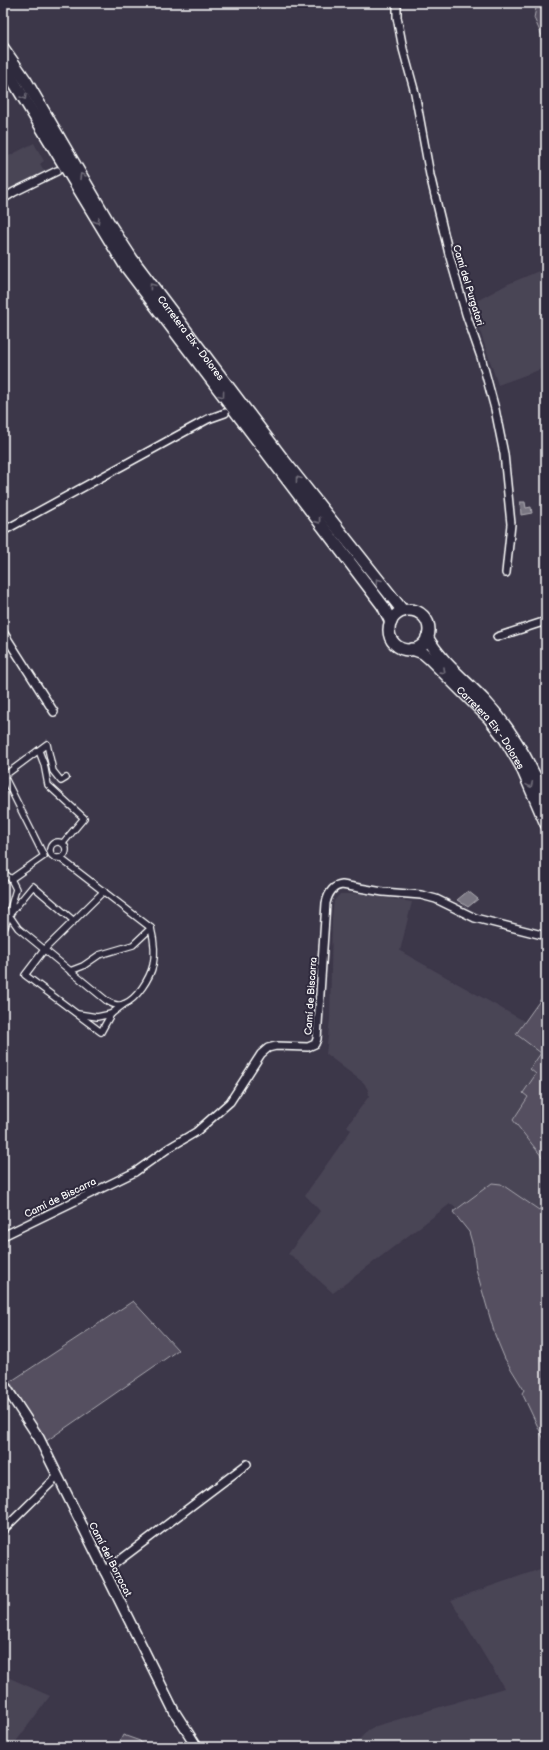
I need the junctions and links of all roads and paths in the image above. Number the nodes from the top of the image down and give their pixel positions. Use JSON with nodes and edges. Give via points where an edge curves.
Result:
{"nodes":[{"id":1,"x":397,"y":3,"type":"edge"},
{"id":2,"x":3,"y":48,"type":"edge"},
{"id":3,"x":3,"y":64,"type":"edge"},
{"id":4,"x":57,"y":171,"type":"dead end"},
{"id":5,"x":3,"y":199,"type":"edge"},
{"id":6,"x":225,"y":413,"type":"dead end"},
{"id":7,"x":3,"y":531,"type":"edge"},
{"id":8,"x":506,"y":573,"type":"dead end"},
{"id":9,"x":402,"y":611,"type":"junction"},
{"id":10,"x":546,"y":621,"type":"edge"},
{"id":11,"x":391,"y":622,"type":"junction"},
{"id":12,"x":3,"y":632,"type":"edge"},
{"id":13,"x":427,"y":637,"type":"junction"},
{"id":14,"x":497,"y":637,"type":"dead end"},
{"id":15,"x":412,"y":649,"type":"junction"},
{"id":16,"x":54,"y":712,"type":"dead end"},
{"id":17,"x":39,"y":751,"type":"junction"},
{"id":18,"x":4,"y":775,"type":"edge"},
{"id":19,"x":66,"y":778,"type":"dead end"},
{"id":20,"x":546,"y":801,"type":"edge"},
{"id":21,"x":546,"y":824,"type":"edge"},
{"id":22,"x":63,"y":843,"type":"junction"},
{"id":23,"x":50,"y":852,"type":"junction"},
{"id":24,"x":44,"y":856,"type":"junction"},
{"id":25,"x":60,"y":858,"type":"junction"},
{"id":26,"x":3,"y":872,"type":"edge"},
{"id":27,"x":11,"y":879,"type":"junction"},
{"id":28,"x":104,"y":891,"type":"junction"},
{"id":29,"x":9,"y":915,"type":"junction"},
{"id":30,"x":74,"y":921,"type":"junction"},
{"id":31,"x":5,"y":927,"type":"dead end"},
{"id":32,"x":151,"y":928,"type":"junction"},
{"id":33,"x":546,"y":936,"type":"edge"},
{"id":34,"x":44,"y":950,"type":"junction"},
{"id":35,"x":70,"y":971,"type":"junction"},
{"id":36,"x":124,"y":1004,"type":"junction"},
{"id":37,"x":74,"y":1012,"type":"junction"},
{"id":38,"x":111,"y":1014,"type":"junction"},
{"id":39,"x":3,"y":1236,"type":"edge"},
{"id":40,"x":3,"y":1383,"type":"edge"},
{"id":41,"x":247,"y":1464,"type":"dead end"},
{"id":42,"x":58,"y":1476,"type":"junction"},
{"id":43,"x":3,"y":1530,"type":"edge"},
{"id":44,"x":104,"y":1572,"type":"junction"},
{"id":45,"x":197,"y":1747,"type":"edge"}],
"edges":[{"from":1,"to":8,"type":"street","name":"Camí del Purgatori","via":[[403,49],[415,93],[430,175],[449,254],[495,409],[510,499],[511,524]]},
{"from":9,"to":2,"type":"main road","name":"Carretera Elx - Dolores","one_way":true,"via":[[282,458],[132,259],[26,81]]},
{"from":3,"to":11,"type":"main road","name":"Carretera Elx - Dolores","one_way":true,"via":[[126,267],[383,606]]},
{"from":4,"to":5,"type":"street"},
{"from":6,"to":7,"type":"street","via":[[208,419]]},
{"from":9,"to":11,"type":"main road"},
{"from":9,"to":13,"type":"main road","via":[[413,610],[424,616],[428,626]]},
{"from":10,"to":14,"type":"street"},
{"from":11,"to":15,"type":"main road","via":[[390,632],[394,643]]},
{"from":12,"to":16,"type":"street"},
{"from":13,"to":15,"type":"main road","via":[[423,644]]},
{"from":13,"to":20,"type":"main road","name":"Carretera Elx - Dolores","via":[[437,652],[505,724],[530,766]]},
{"from":15,"to":21,"type":"main road","name":"Carretera Elx - Dolores","one_way":true,"via":[[430,658],[497,728],[521,766]]},
{"from":17,"to":18,"type":"street"},
{"from":17,"to":19,"type":"street","via":[[47,744],[54,771],[61,781]]},
{"from":17,"to":22,"type":"street","via":[[48,785],[84,818]]},
{"from":18,"to":24,"type":"street"},
{"from":22,"to":23,"type":"street","via":[[52,844]]},
{"from":22,"to":25,"type":"street","via":[[65,853]]},
{"from":23,"to":24,"type":"street"},
{"from":23,"to":25,"type":"street","via":[[54,858]]},
{"from":24,"to":27,"type":"street"},
{"from":25,"to":28,"type":"street"},
{"from":26,"to":27,"type":"street"},
{"from":27,"to":29,"type":"street","via":[[16,889]]},
{"from":28,"to":30,"type":"street"},
{"from":28,"to":32,"type":"street"},
{"from":29,"to":30,"type":"street","via":[[33,886]]},
{"from":29,"to":31,"type":"street"},
{"from":29,"to":34,"type":"street","via":[[18,928]]},
{"from":30,"to":34,"type":"street"},
{"from":32,"to":35,"type":"street","via":[[133,945],[99,955]]},
{"from":32,"to":36,"type":"street","via":[[155,945],[154,964],[148,981]]},
{"from":33,"to":39,"type":"street","name":"Camí de Biscarra","via":[[475,918],[421,895],[336,886],[326,904],[315,1044],[308,1047],[268,1048],[261,1054],[230,1102],[196,1132],[135,1172]]},
{"from":34,"to":35,"type":"street"},
{"from":34,"to":37,"type":"street","via":[[25,975]]},
{"from":35,"to":36,"type":"street","via":[[107,1001],[115,1005]]},
{"from":36,"to":38,"type":"street"},
{"from":37,"to":38,"type":"street","via":[[97,1017]]},
{"from":37,"to":38,"type":"street","via":[[101,1032]]},
{"from":40,"to":42,"type":"street","name":"Camí del Borrocat","via":[[39,1438]]},
{"from":41,"to":44,"type":"street"},
{"from":42,"to":43,"type":"street"},
{"from":42,"to":44,"type":"street","name":"Camí del Borrocat"},
{"from":44,"to":45,"type":"street","name":"Camí del Borrocat","via":[[174,1711]]}]}
